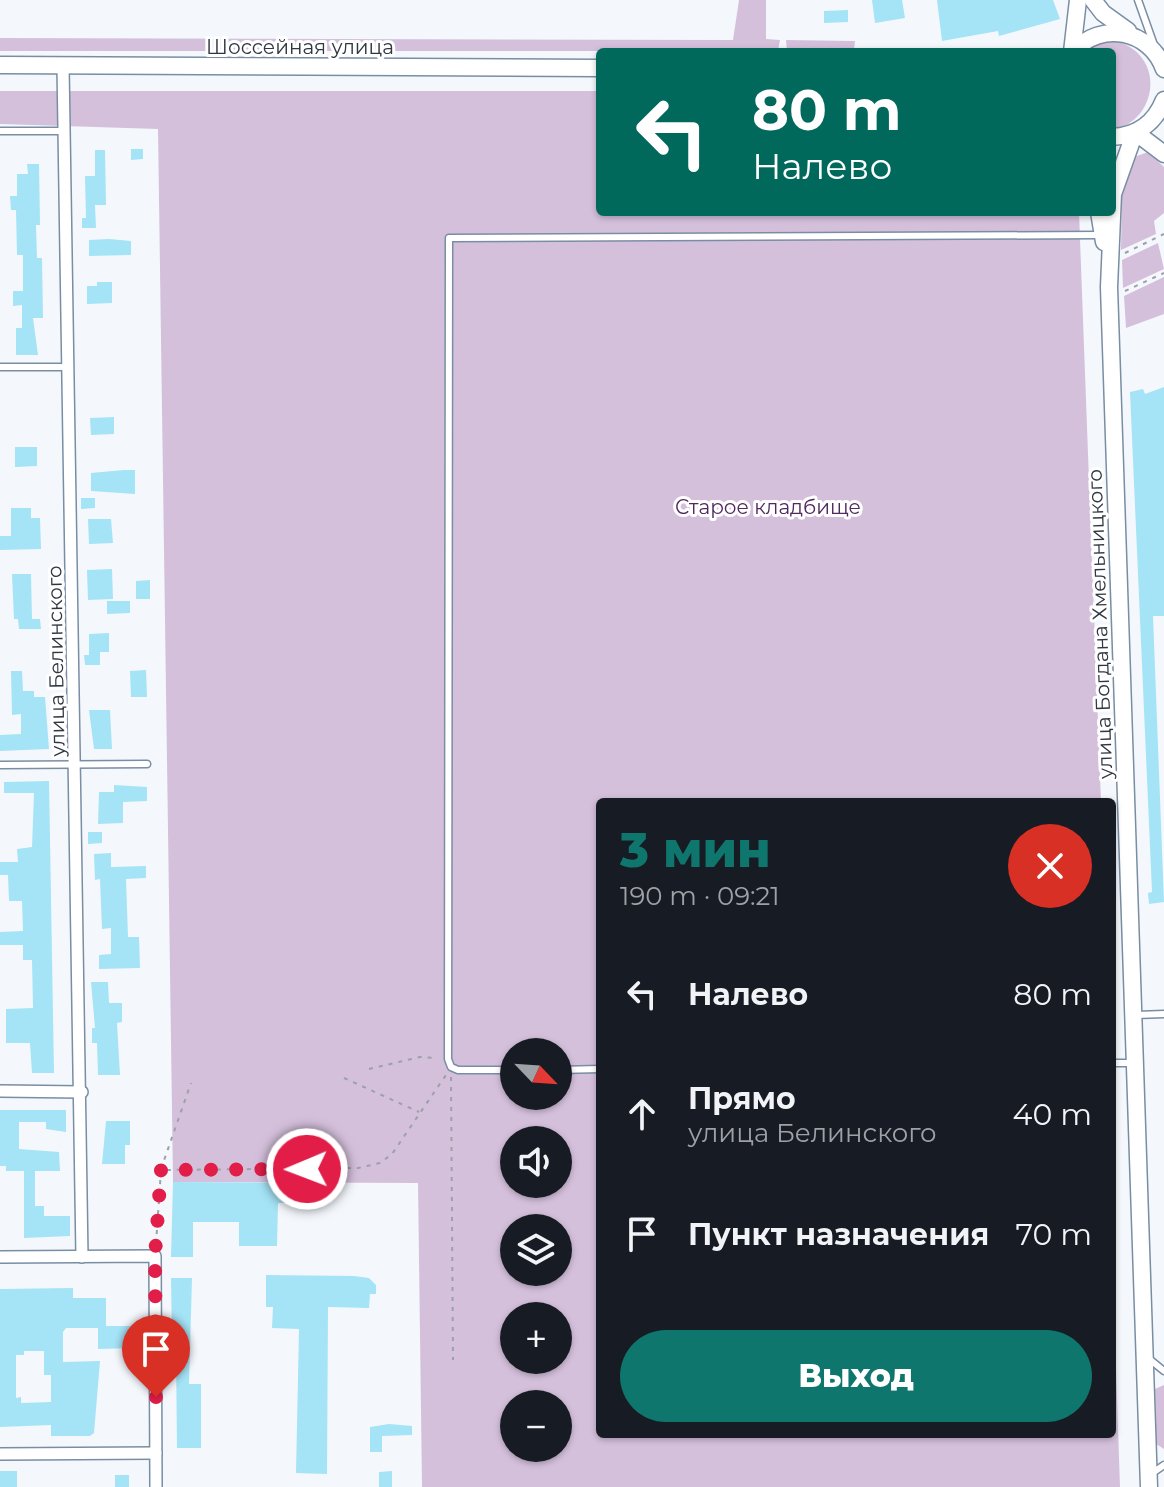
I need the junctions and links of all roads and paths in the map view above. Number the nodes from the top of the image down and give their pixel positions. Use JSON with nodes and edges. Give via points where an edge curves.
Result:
{"nodes":[{"id":1,"x":1078,"y":0,"type":"edge"},
{"id":2,"x":1093,"y":0,"type":"edge"},
{"id":3,"x":1138,"y":0,"type":"edge"},
{"id":4,"x":1136,"y":37,"type":"junction"},
{"id":5,"x":1073,"y":48,"type":"edge"},
{"id":6,"x":1079,"y":48,"type":"edge"},
{"id":7,"x":1161,"y":63,"type":"edge"},
{"id":8,"x":0,"y":65,"type":"edge"},
{"id":9,"x":63,"y":66,"type":"junction"},
{"id":10,"x":596,"y":68,"type":"edge"},
{"id":11,"x":1164,"y":100,"type":"edge"},
{"id":12,"x":0,"y":131,"type":"edge"},
{"id":13,"x":64,"y":131,"type":"junction"},
{"id":14,"x":1135,"y":132,"type":"junction"},
{"id":15,"x":1116,"y":136,"type":"edge"},
{"id":16,"x":1164,"y":154,"type":"edge"},
{"id":17,"x":1116,"y":186,"type":"edge"},
{"id":18,"x":1100,"y":216,"type":"edge"},
{"id":19,"x":1114,"y":216,"type":"edge"},
{"id":20,"x":1164,"y":234,"type":"edge"},
{"id":21,"x":1103,"y":235,"type":"junction"},
{"id":22,"x":1121,"y":255,"type":"dead end"},
{"id":23,"x":1164,"y":273,"type":"edge"},
{"id":24,"x":1117,"y":290,"type":"junction"},
{"id":25,"x":0,"y":367,"type":"edge"},
{"id":26,"x":68,"y":367,"type":"junction"},
{"id":27,"x":76,"y":764,"type":"junction"},
{"id":28,"x":147,"y":764,"type":"dead end"},
{"id":29,"x":0,"y":765,"type":"edge"},
{"id":30,"x":1164,"y":1014,"type":"edge"},
{"id":31,"x":1133,"y":1015,"type":"junction"},
{"id":32,"x":1116,"y":1063,"type":"edge"},
{"id":33,"x":1135,"y":1063,"type":"junction"},
{"id":34,"x":451,"y":1067,"type":"junction"},
{"id":35,"x":369,"y":1069,"type":"dead end"},
{"id":36,"x":596,"y":1069,"type":"edge"},
{"id":37,"x":500,"y":1070,"type":"edge"},
{"id":38,"x":572,"y":1070,"type":"edge"},
{"id":39,"x":344,"y":1078,"type":"dead end"},
{"id":40,"x":191,"y":1083,"type":"dead end"},
{"id":41,"x":0,"y":1091,"type":"edge"},
{"id":42,"x":82,"y":1092,"type":"junction"},
{"id":43,"x":419,"y":1112,"type":"junction"},
{"id":44,"x":161,"y":1170,"type":"junction"},
{"id":45,"x":155,"y":1256,"type":"junction"},
{"id":46,"x":0,"y":1257,"type":"edge"},
{"id":47,"x":82,"y":1257,"type":"junction"},
{"id":48,"x":1144,"y":1355,"type":"junction"},
{"id":49,"x":453,"y":1360,"type":"dead end"},
{"id":50,"x":1164,"y":1371,"type":"edge"},
{"id":51,"x":156,"y":1453,"type":"junction"},
{"id":52,"x":0,"y":1454,"type":"edge"},
{"id":53,"x":1164,"y":1465,"type":"edge"},
{"id":54,"x":1149,"y":1482,"type":"edge"},
{"id":55,"x":156,"y":1487,"type":"edge"}],
"edges":[{"from":1,"to":5,"type":"main road"},
{"from":2,"to":4,"type":"main road"},
{"from":3,"to":7,"type":"lane"},
{"from":4,"to":6,"type":"main road","via":[[1101,34]]},
{"from":4,"to":7,"type":"main road"},
{"from":8,"to":9,"type":"main road","name":"Шоссейная улица"},
{"from":9,"to":10,"type":"main road","name":"Шоссейная улица"},
{"from":9,"to":13,"type":"street","name":"улица Белинского"},
{"from":11,"to":14,"type":"main road","via":[[1153,119]]},
{"from":12,"to":13,"type":"lane"},
{"from":13,"to":26,"type":"street","name":"улица Белинского"},
{"from":14,"to":15,"type":"main road"},
{"from":14,"to":16,"type":"main road"},
{"from":14,"to":17,"type":"main road","name":"улица Богдана Хмельницкого"},
{"from":18,"to":21,"type":"main road","name":"улица Богдана Хмельницкого"},
{"from":19,"to":24,"type":"main road","name":"улица Богдана Хмельницкого"},
{"from":20,"to":22,"type":"path"},
{"from":21,"to":24,"type":"main road","name":"улица Богдана Хмельницкого"},
{"from":21,"to":34,"type":"lane","via":[[449,238]]},
{"from":23,"to":24,"type":"path"},
{"from":24,"to":31,"type":"main road","name":"улица Богдана Хмельницкого"},
{"from":25,"to":26,"type":"lane"},
{"from":26,"to":27,"type":"street","name":"улица Белинского"},
{"from":27,"to":28,"type":"lane"},
{"from":27,"to":29,"type":"lane"},
{"from":27,"to":42,"type":"street","name":"улица Белинского"},
{"from":30,"to":31,"type":"lane"},
{"from":31,"to":33,"type":"main road","name":"улица Богдана Хмельницкого"},
{"from":32,"to":33,"type":"lane"},
{"from":33,"to":48,"type":"main road","name":"улица Богдана Хмельницкого"},
{"from":34,"to":35,"type":"path","via":[[426,1056]]},
{"from":34,"to":37,"type":"lane"},
{"from":34,"to":43,"type":"path"},
{"from":34,"to":49,"type":"path"},
{"from":36,"to":38,"type":"lane"},
{"from":39,"to":43,"type":"path"},
{"from":40,"to":44,"type":"path"},
{"from":41,"to":42,"type":"street"},
{"from":42,"to":47,"type":"street","name":"улица Белинского"},
{"from":43,"to":44,"type":"path","via":[[392,1154],[369,1166]]},
{"from":44,"to":45,"type":"path"},
{"from":45,"to":47,"type":"street"},
{"from":45,"to":51,"type":"street"},
{"from":46,"to":47,"type":"street"},
{"from":48,"to":50,"type":"lane"},
{"from":48,"to":54,"type":"main road","name":"улица Богдана Хмельницкого"},
{"from":51,"to":52,"type":"street"},
{"from":51,"to":55,"type":"street"},
{"from":53,"to":54,"type":"lane"}]}
